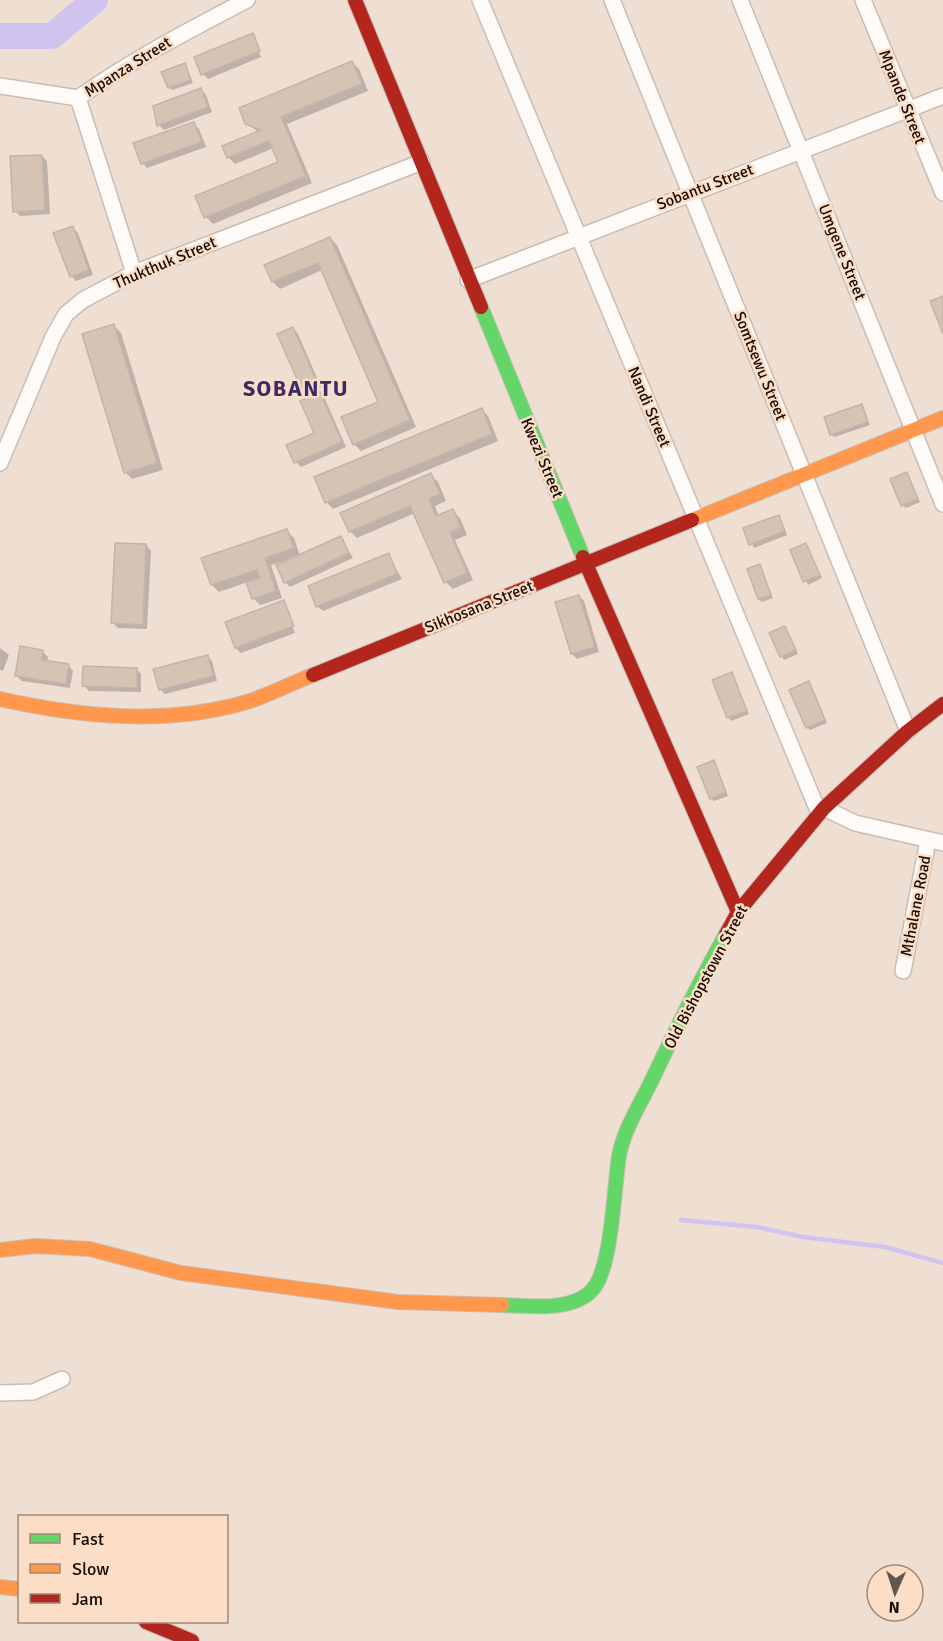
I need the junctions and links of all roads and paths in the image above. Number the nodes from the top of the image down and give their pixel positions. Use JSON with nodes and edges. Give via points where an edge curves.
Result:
{"nodes":[{"id":1,"x":248,"y":0,"type":"edge"},
{"id":2,"x":355,"y":0,"type":"edge"},
{"id":3,"x":480,"y":0,"type":"edge"},
{"id":4,"x":612,"y":0,"type":"edge"},
{"id":5,"x":740,"y":0,"type":"edge"},
{"id":6,"x":863,"y":0,"type":"edge"},
{"id":7,"x":0,"y":86,"type":"edge"},
{"id":8,"x":943,"y":96,"type":"edge"},
{"id":9,"x":78,"y":98,"type":"junction"},
{"id":10,"x":907,"y":110,"type":"junction"},
{"id":11,"x":801,"y":149,"type":"junction"},
{"id":12,"x":422,"y":162,"type":"junction"},
{"id":13,"x":691,"y":191,"type":"junction"},
{"id":14,"x":943,"y":193,"type":"edge"},
{"id":15,"x":579,"y":237,"type":"junction"},
{"id":16,"x":134,"y":273,"type":"junction"},
{"id":17,"x":468,"y":280,"type":"junction"},
{"id":18,"x":943,"y":418,"type":"edge"},
{"id":19,"x":914,"y":430,"type":"junction"},
{"id":20,"x":0,"y":464,"type":"edge"},
{"id":21,"x":804,"y":477,"type":"junction"},
{"id":22,"x":943,"y":504,"type":"edge"},
{"id":23,"x":696,"y":520,"type":"junction"},
{"id":24,"x":586,"y":564,"type":"junction"},
{"id":25,"x":0,"y":699,"type":"edge"},
{"id":26,"x":943,"y":704,"type":"edge"},
{"id":27,"x":908,"y":731,"type":"junction"},
{"id":28,"x":822,"y":811,"type":"junction"},
{"id":29,"x":936,"y":842,"type":"edge"},
{"id":30,"x":738,"y":912,"type":"junction"},
{"id":31,"x":903,"y":971,"type":"dead end"},
{"id":32,"x":0,"y":1250,"type":"edge"},
{"id":33,"x":62,"y":1380,"type":"dead end"},
{"id":34,"x":0,"y":1392,"type":"edge"},
{"id":35,"x":0,"y":1587,"type":"edge"},
{"id":36,"x":18,"y":1589,"type":"edge"},
{"id":37,"x":148,"y":1623,"type":"edge"},
{"id":38,"x":192,"y":1641,"type":"edge"}],
"edges":[{"from":1,"to":9,"type":"street","name":"Mpanza Street","via":[[160,46]]},
{"from":2,"to":12,"type":"street","name":"Kwezi Street"},
{"from":3,"to":15,"type":"street","name":"Nandi Street"},
{"from":4,"to":13,"type":"street","name":"Somtsewu Street"},
{"from":5,"to":11,"type":"street","name":"Umgene Street"},
{"from":6,"to":10,"type":"street","name":"Mpande Street"},
{"from":7,"to":9,"type":"street","name":"Mpanza Street"},
{"from":8,"to":10,"type":"street","name":"Sobantu Street"},
{"from":9,"to":16,"type":"street"},
{"from":10,"to":11,"type":"street","name":"Sobantu Street"},
{"from":10,"to":14,"type":"street","name":"Mpande Street"},
{"from":11,"to":13,"type":"street","name":"Sobantu Street"},
{"from":11,"to":19,"type":"street","name":"Umgene Street"},
{"from":12,"to":16,"type":"street","name":"Thukthuk Street"},
{"from":12,"to":17,"type":"street","name":"Kwezi Street"},
{"from":13,"to":15,"type":"street","name":"Sobantu Street"},
{"from":13,"to":21,"type":"street","name":"Somtsewu Street"},
{"from":15,"to":17,"type":"street","name":"Sobantu Street"},
{"from":15,"to":23,"type":"street","name":"Nandi Street"},
{"from":16,"to":20,"type":"street","name":"Thukthuk Street","via":[[83,300],[66,314]]},
{"from":17,"to":24,"type":"street","name":"Kwezi Street"},
{"from":18,"to":19,"type":"street","name":"Sikhosana Street"},
{"from":19,"to":21,"type":"street","name":"Sikhosana Street"},
{"from":19,"to":22,"type":"street","name":"Umgene Street"},
{"from":21,"to":23,"type":"street","name":"Sikhosana Street"},
{"from":21,"to":27,"type":"street","name":"Somtsewu Street"},
{"from":23,"to":24,"type":"street","name":"Sikhosana Street"},
{"from":23,"to":28,"type":"street","name":"Nandi Street"},
{"from":24,"to":25,"type":"street","name":"Sikhosana Street","via":[[249,701],[158,717],[99,718]]},
{"from":24,"to":30,"type":"street","name":"Kwezi Street"},
{"from":26,"to":27,"type":"street","name":"Old Bishopstown Street"},
{"from":27,"to":28,"type":"street","name":"Old Bishopstown Street"},
{"from":28,"to":29,"type":"street"},
{"from":28,"to":30,"type":"street","name":"Old Bishopstown Street"},
{"from":29,"to":31,"type":"street","name":"Mthalane Road"},
{"from":30,"to":32,"type":"street","name":"Old Bishopstown Street","via":[[688,1004],[620,1152],[601,1281],[592,1294],[540,1306],[398,1302],[181,1274],[90,1249],[35,1246]]},
{"from":33,"to":34,"type":"street","via":[[33,1392]]},
{"from":35,"to":36,"type":"street"},
{"from":37,"to":38,"type":"street"}]}
